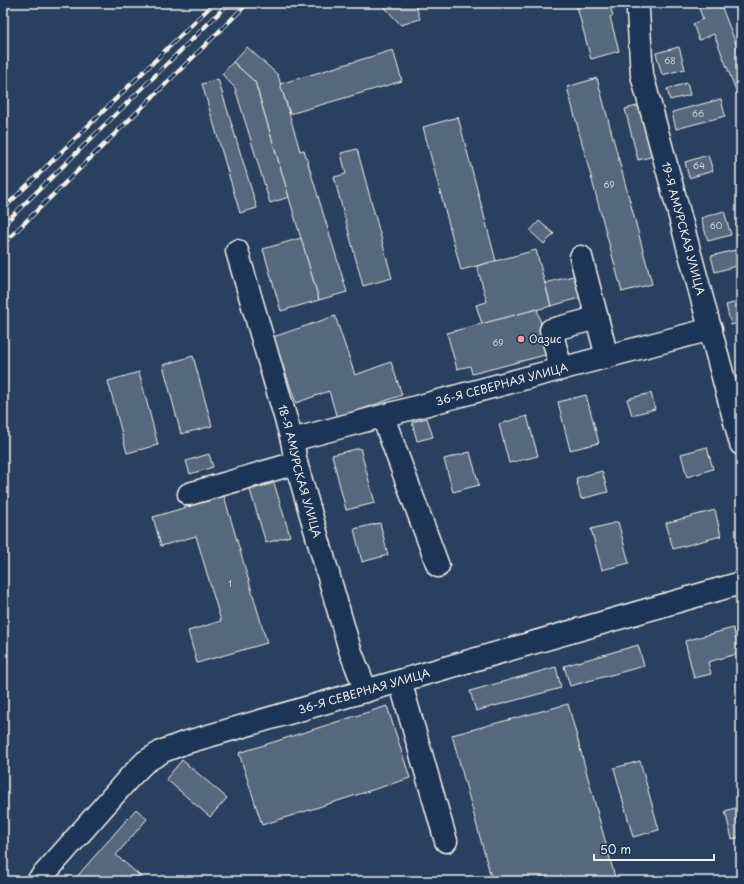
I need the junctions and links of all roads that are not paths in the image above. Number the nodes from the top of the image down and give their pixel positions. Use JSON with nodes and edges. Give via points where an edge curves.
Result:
{"nodes":[{"id":1,"x":638,"y":11,"type":"dead end"},
{"id":2,"x":237,"y":251,"type":"dead end"},
{"id":3,"x":581,"y":257,"type":"dead end"},
{"id":4,"x":597,"y":318,"type":"junction"},
{"id":5,"x":711,"y":329,"type":"junction"},
{"id":6,"x":607,"y":357,"type":"junction"},
{"id":7,"x":561,"y":369,"type":"junction"},
{"id":8,"x":737,"y":413,"type":"edge"},
{"id":9,"x":383,"y":417,"type":"junction"},
{"id":10,"x":292,"y":440,"type":"junction"},
{"id":11,"x":741,"y":444,"type":"edge"},
{"id":12,"x":296,"y":463,"type":"junction"},
{"id":13,"x":189,"y":494,"type":"dead end"},
{"id":14,"x":438,"y":566,"type":"dead end"},
{"id":15,"x":741,"y":583,"type":"edge"},
{"id":16,"x":400,"y":681,"type":"junction"},
{"id":17,"x":366,"y":691,"type":"junction"},
{"id":18,"x":446,"y":841,"type":"dead end"},
{"id":19,"x":38,"y":881,"type":"edge"}],
"edges":[{"from":1,"to":5,"type":"street","name":"19-Я АМУРСКАЯ УЛИЦА","via":[[642,75]]},
{"from":2,"to":10,"type":"street","name":"18-Я АМУРСКАЯ УЛИЦА"},
{"from":3,"to":4,"type":"street"},
{"from":4,"to":6,"type":"street"},
{"from":4,"to":7,"type":"street","via":[[551,330]]},
{"from":5,"to":6,"type":"street","name":"36-Я СЕВЕРНАЯ УЛИЦА"},
{"from":5,"to":8,"type":"street","name":"19-Я АМУРСКАЯ УЛИЦА"},
{"from":6,"to":7,"type":"street","name":"36-Я СЕВЕРНАЯ УЛИЦА"},
{"from":7,"to":9,"type":"street","name":"36-Я СЕВЕРНАЯ УЛИЦА"},
{"from":8,"to":11,"type":"street","name":"19-Я АМУРСКАЯ УЛИЦА"},
{"from":9,"to":10,"type":"street","name":"36-Я СЕВЕРНАЯ УЛИЦА"},
{"from":9,"to":14,"type":"street"},
{"from":10,"to":12,"type":"street","name":"18-Я АМУРСКАЯ УЛИЦА"},
{"from":12,"to":13,"type":"street"},
{"from":12,"to":17,"type":"street","name":"18-Я АМУРСКАЯ УЛИЦА","via":[[350,650]]},
{"from":15,"to":16,"type":"street","name":"36-Я СЕВЕРНАЯ УЛИЦА"},
{"from":16,"to":17,"type":"street","name":"36-Я СЕВЕРНАЯ УЛИЦА"},
{"from":16,"to":18,"type":"street"},
{"from":17,"to":19,"type":"street","name":"36-Я СЕВЕРНАЯ УЛИЦА","via":[[163,751],[145,762],[128,779]]}]}
